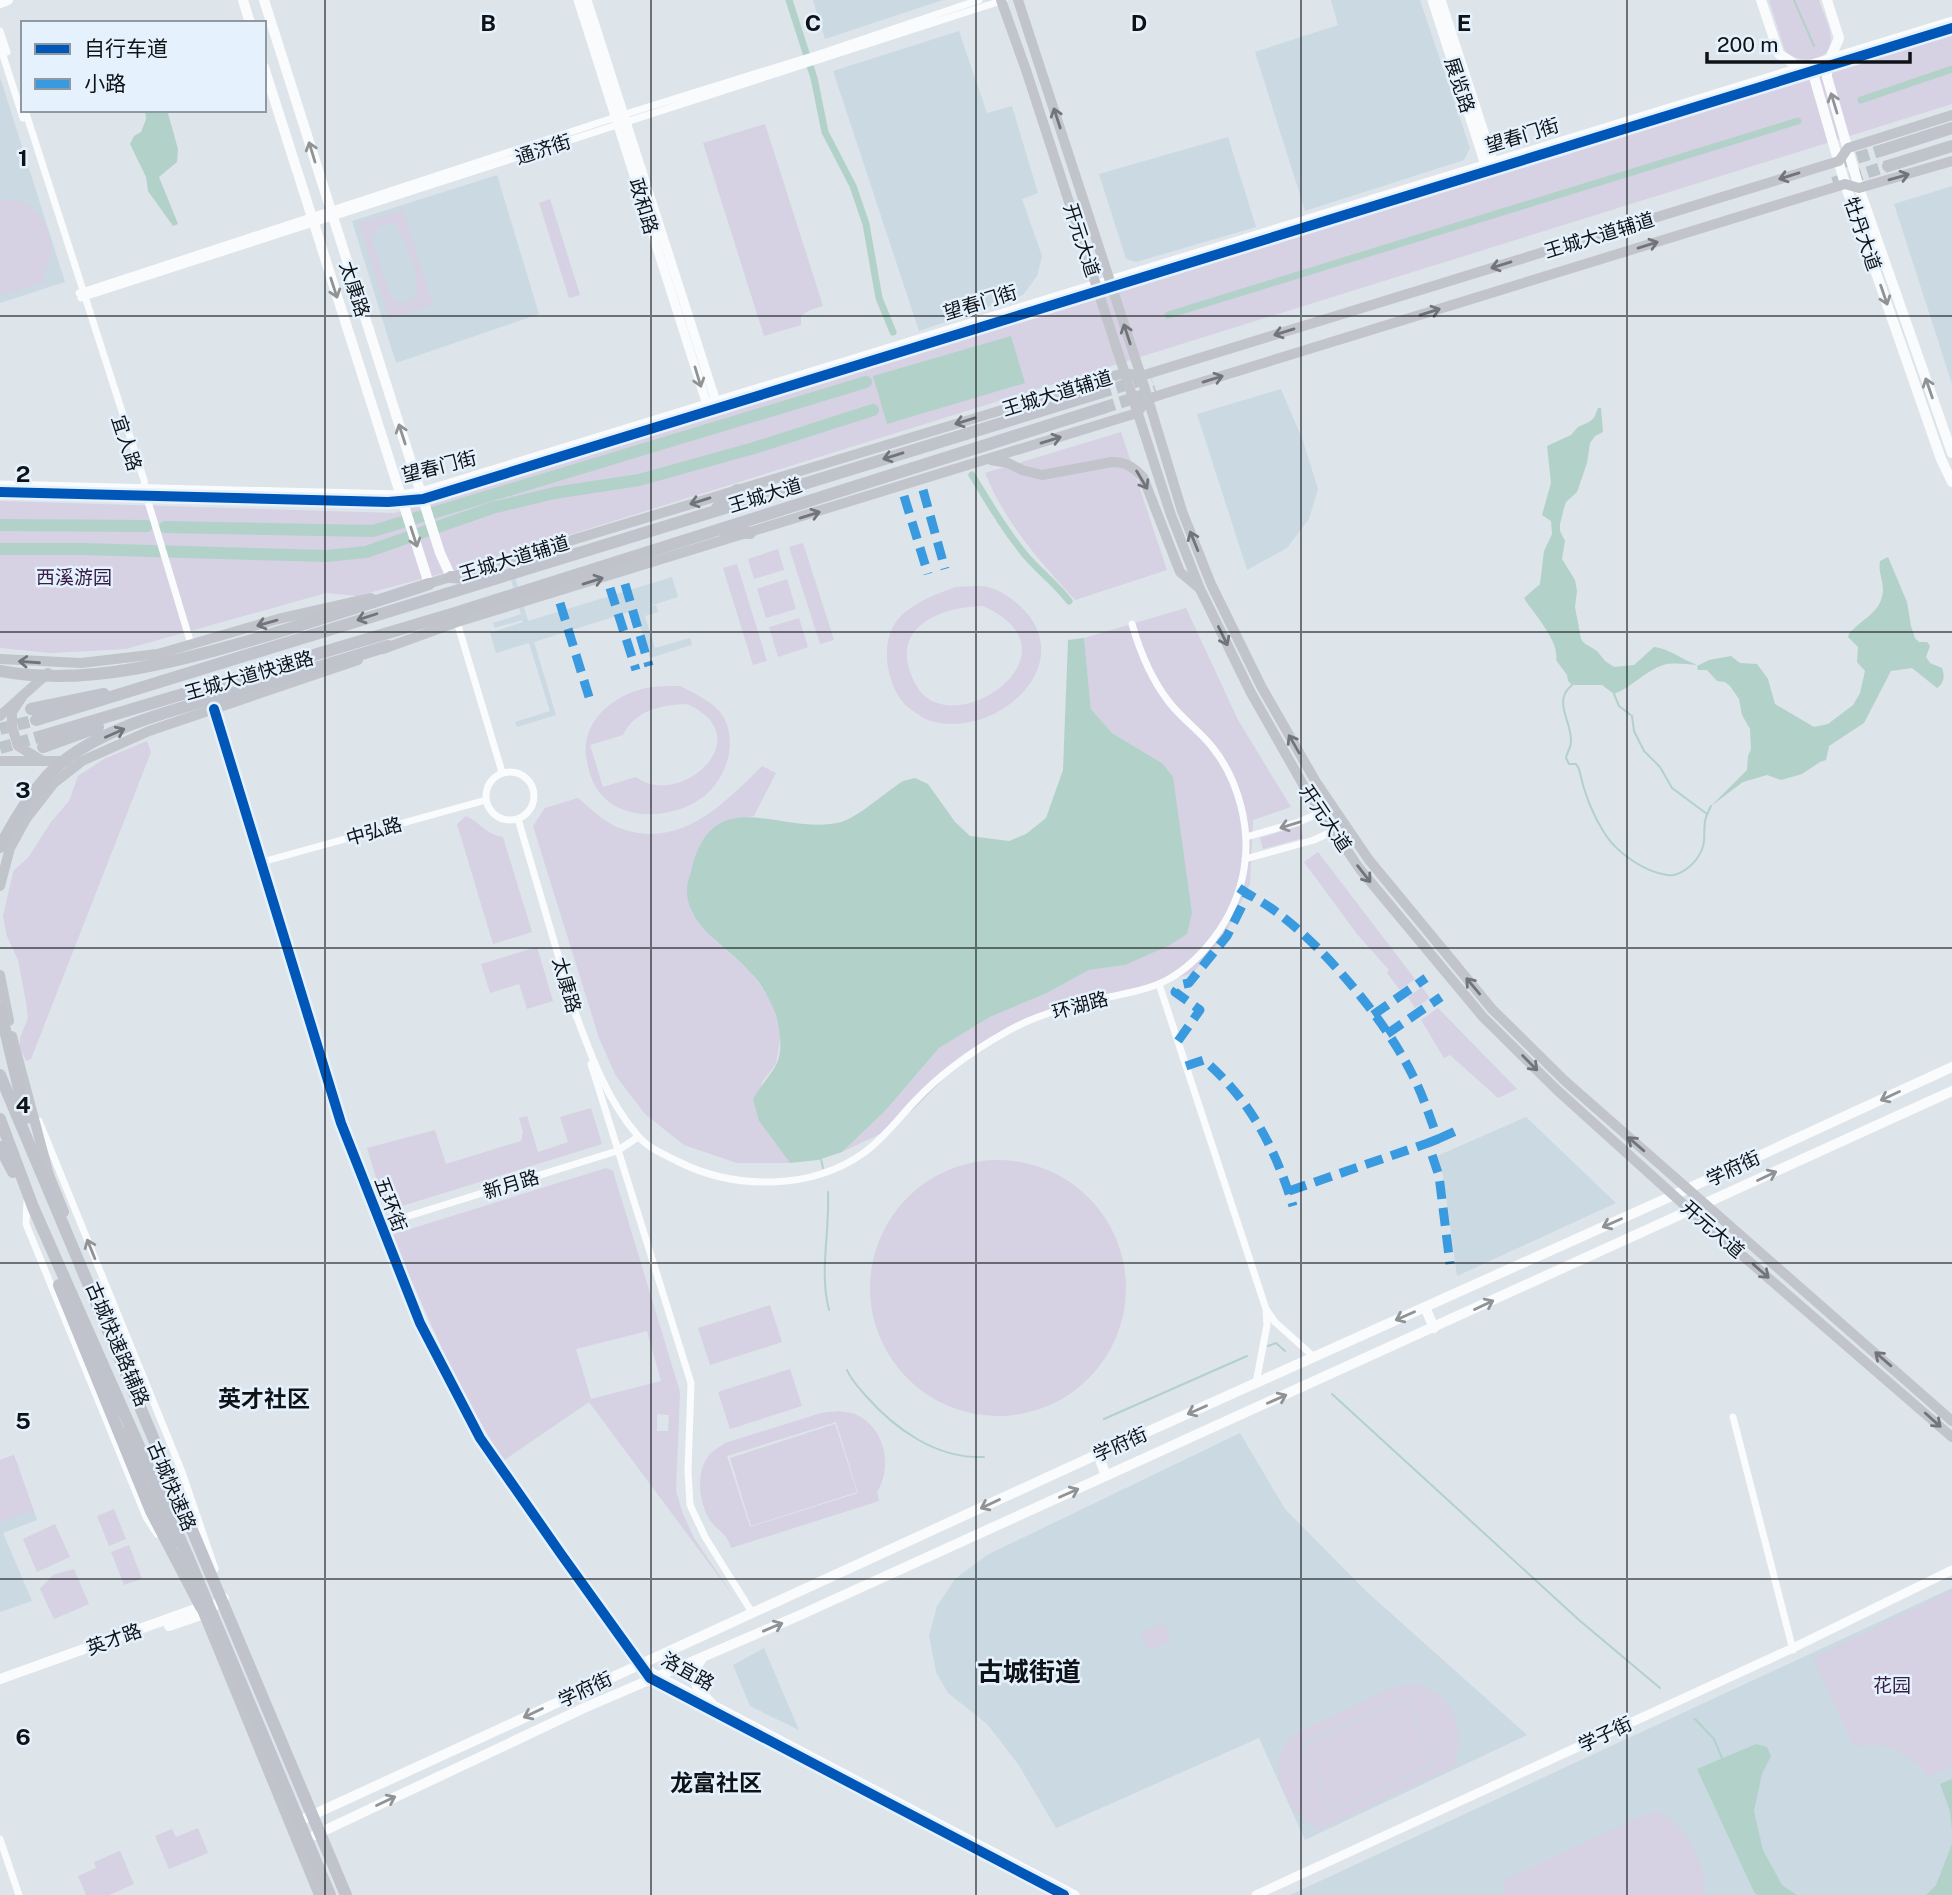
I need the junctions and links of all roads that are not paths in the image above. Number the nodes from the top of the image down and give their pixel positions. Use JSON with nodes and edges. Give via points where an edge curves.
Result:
{"nodes":[{"id":1,"x":8,"y":0,"type":"edge"},
{"id":2,"x":243,"y":0,"type":"edge"},
{"id":3,"x":264,"y":0,"type":"edge"},
{"id":4,"x":578,"y":0,"type":"edge"},
{"id":5,"x":587,"y":0,"type":"edge"},
{"id":6,"x":979,"y":0,"type":"edge"},
{"id":7,"x":1003,"y":0,"type":"edge"},
{"id":8,"x":1018,"y":0,"type":"edge"},
{"id":9,"x":1432,"y":0,"type":"edge"},
{"id":10,"x":1441,"y":0,"type":"edge"},
{"id":11,"x":1761,"y":0,"type":"edge"},
{"id":12,"x":1827,"y":0,"type":"edge"},
{"id":13,"x":0,"y":3,"type":"edge"},
{"id":14,"x":249,"y":21,"type":"edge"},
{"id":15,"x":1952,"y":21,"type":"edge"},
{"id":16,"x":1952,"y":28,"type":"edge"},
{"id":17,"x":0,"y":31,"type":"edge"},
{"id":18,"x":0,"y":46,"type":"edge"},
{"id":19,"x":823,"y":56,"type":"junction"},
{"id":20,"x":1828,"y":62,"type":"junction"},
{"id":21,"x":1804,"y":70,"type":"junction"},
{"id":22,"x":266,"y":73,"type":"edge"},
{"id":23,"x":21,"y":97,"type":"edge"},
{"id":24,"x":21,"y":110,"type":"edge"},
{"id":25,"x":22,"y":112,"type":"edge"},
{"id":26,"x":26,"y":112,"type":"edge"},
{"id":27,"x":1952,"y":115,"type":"edge"},
{"id":28,"x":622,"y":120,"type":"junction"},
{"id":29,"x":1952,"y":128,"type":"edge"},
{"id":30,"x":1952,"y":146,"type":"edge"},
{"id":31,"x":1847,"y":148,"type":"junction"},
{"id":32,"x":1883,"y":150,"type":"tunnel mouth"},
{"id":33,"x":1839,"y":161,"type":"junction"},
{"id":34,"x":1952,"y":161,"type":"edge"},
{"id":35,"x":1490,"y":166,"type":"junction"},
{"id":36,"x":1888,"y":166,"type":"tunnel mouth"},
{"id":37,"x":1845,"y":184,"type":"junction"},
{"id":38,"x":1859,"y":188,"type":"junction"},
{"id":39,"x":331,"y":214,"type":"junction"},
{"id":40,"x":312,"y":220,"type":"junction"},
{"id":41,"x":1111,"y":284,"type":"junction"},
{"id":42,"x":1098,"y":288,"type":"junction"},
{"id":43,"x":82,"y":295,"type":"junction"},
{"id":44,"x":1124,"y":373,"type":"junction"},
{"id":45,"x":1141,"y":376,"type":"junction"},
{"id":46,"x":1099,"y":393,"type":"tunnel mouth"},
{"id":47,"x":1148,"y":399,"type":"junction"},
{"id":48,"x":713,"y":407,"type":"junction"},
{"id":49,"x":1103,"y":408,"type":"tunnel mouth"},
{"id":50,"x":1137,"y":413,"type":"junction"},
{"id":51,"x":1949,"y":438,"type":"edge"},
{"id":52,"x":1936,"y":442,"type":"junction"},
{"id":53,"x":1952,"y":453,"type":"edge"},
{"id":54,"x":988,"y":459,"type":"junction"},
{"id":55,"x":1952,"y":482,"type":"edge"},
{"id":56,"x":0,"y":485,"type":"edge"},
{"id":57,"x":144,"y":490,"type":"junction"},
{"id":58,"x":737,"y":490,"type":"junction"},
{"id":59,"x":0,"y":492,"type":"edge"},
{"id":60,"x":422,"y":496,"type":"junction"},
{"id":61,"x":401,"y":498,"type":"junction"},
{"id":62,"x":714,"y":511,"type":"junction"},
{"id":63,"x":719,"y":530,"type":"junction"},
{"id":64,"x":750,"y":533,"type":"junction"},
{"id":65,"x":451,"y":577,"type":"junction"},
{"id":66,"x":488,"y":579,"type":"junction"},
{"id":67,"x":1200,"y":589,"type":"junction"},
{"id":68,"x":430,"y":590,"type":"junction"},
{"id":69,"x":346,"y":611,"type":"junction"},
{"id":70,"x":456,"y":618,"type":"junction"},
{"id":71,"x":1132,"y":624,"type":"dead end"},
{"id":72,"x":191,"y":644,"type":"junction"},
{"id":73,"x":276,"y":645,"type":"junction"},
{"id":74,"x":388,"y":646,"type":"junction"},
{"id":75,"x":0,"y":659,"type":"edge"},
{"id":76,"x":57,"y":664,"type":"junction"},
{"id":77,"x":283,"y":665,"type":"junction"},
{"id":78,"x":0,"y":671,"type":"edge"},
{"id":79,"x":22,"y":697,"type":"junction"},
{"id":80,"x":215,"y":704,"type":"junction"},
{"id":81,"x":33,"y":714,"type":"tunnel mouth"},
{"id":82,"x":0,"y":716,"type":"edge"},
{"id":83,"x":42,"y":742,"type":"tunnel mouth"},
{"id":84,"x":0,"y":761,"type":"edge"},
{"id":85,"x":43,"y":761,"type":"junction"},
{"id":86,"x":82,"y":761,"type":"junction"},
{"id":87,"x":502,"y":772,"type":"junction"},
{"id":88,"x":486,"y":800,"type":"junction"},
{"id":89,"x":1333,"y":807,"type":"junction"},
{"id":90,"x":1322,"y":812,"type":"junction"},
{"id":91,"x":518,"y":818,"type":"junction"},
{"id":92,"x":1345,"y":825,"type":"junction"},
{"id":93,"x":1334,"y":830,"type":"junction"},
{"id":94,"x":1246,"y":838,"type":"junction"},
{"id":95,"x":0,"y":848,"type":"edge"},
{"id":96,"x":1245,"y":859,"type":"junction"},
{"id":97,"x":262,"y":862,"type":"junction"},
{"id":98,"x":3,"y":866,"type":"edge"},
{"id":99,"x":0,"y":886,"type":"edge"},
{"id":100,"x":0,"y":975,"type":"edge"},
{"id":101,"x":0,"y":981,"type":"edge"},
{"id":102,"x":1159,"y":984,"type":"junction"},
{"id":103,"x":2,"y":1004,"type":"edge"},
{"id":104,"x":575,"y":1012,"type":"junction"},
{"id":105,"x":1952,"y":1068,"type":"edge"},
{"id":106,"x":0,"y":1075,"type":"edge"},
{"id":107,"x":1952,"y":1091,"type":"edge"},
{"id":108,"x":0,"y":1119,"type":"edge"},
{"id":109,"x":0,"y":1137,"type":"edge"},
{"id":110,"x":638,"y":1137,"type":"junction"},
{"id":111,"x":0,"y":1147,"type":"edge"},
{"id":112,"x":617,"y":1151,"type":"junction"},
{"id":113,"x":43,"y":1176,"type":"junction"},
{"id":114,"x":1688,"y":1189,"type":"junction"},
{"id":115,"x":1675,"y":1195,"type":"junction"},
{"id":116,"x":30,"y":1204,"type":"junction"},
{"id":117,"x":1705,"y":1204,"type":"junction"},
{"id":118,"x":1690,"y":1211,"type":"junction"},
{"id":119,"x":380,"y":1225,"type":"junction"},
{"id":120,"x":1425,"y":1307,"type":"junction"},
{"id":121,"x":1266,"y":1309,"type":"junction"},
{"id":122,"x":1434,"y":1328,"type":"junction"},
{"id":123,"x":1314,"y":1357,"type":"junction"},
{"id":124,"x":1256,"y":1383,"type":"junction"},
{"id":125,"x":1733,"y":1417,"type":"dead end"},
{"id":126,"x":1952,"y":1420,"type":"edge"},
{"id":127,"x":1952,"y":1437,"type":"edge"},
{"id":128,"x":1098,"y":1454,"type":"junction"},
{"id":129,"x":1106,"y":1476,"type":"junction"},
{"id":130,"x":1952,"y":1571,"type":"edge"},
{"id":131,"x":222,"y":1592,"type":"junction"},
{"id":132,"x":790,"y":1597,"type":"junction"},
{"id":133,"x":202,"y":1611,"type":"junction"},
{"id":134,"x":753,"y":1614,"type":"junction"},
{"id":135,"x":798,"y":1616,"type":"junction"},
{"id":136,"x":1792,"y":1649,"type":"junction"},
{"id":137,"x":710,"y":1654,"type":"junction"},
{"id":138,"x":639,"y":1664,"type":"junction"},
{"id":139,"x":654,"y":1677,"type":"junction"},
{"id":140,"x":0,"y":1682,"type":"edge"},
{"id":141,"x":711,"y":1703,"type":"junction"},
{"id":142,"x":317,"y":1813,"type":"junction"},
{"id":143,"x":290,"y":1825,"type":"junction"},
{"id":144,"x":324,"y":1830,"type":"junction"},
{"id":145,"x":0,"y":1839,"type":"edge"},
{"id":146,"x":298,"y":1844,"type":"junction"},
{"id":147,"x":19,"y":1895,"type":"edge"},
{"id":148,"x":319,"y":1895,"type":"edge"},
{"id":149,"x":330,"y":1895,"type":"edge"},
{"id":150,"x":346,"y":1895,"type":"edge"},
{"id":151,"x":352,"y":1895,"type":"edge"},
{"id":152,"x":1064,"y":1895,"type":"edge"},
{"id":153,"x":1076,"y":1895,"type":"edge"},
{"id":154,"x":1256,"y":1895,"type":"edge"},
{"id":155,"x":1262,"y":1895,"type":"edge"}],
"edges":[{"from":1,"to":13,"type":"main road"},
{"from":2,"to":14,"type":"main road"},
{"from":39,"to":3,"type":"main road","name":"太康路","one_way":true},
{"from":4,"to":28,"type":"street","name":"政和路"},
{"from":5,"to":28,"type":"street","name":"政和路"},
{"from":6,"to":19,"type":"street","name":"通济街"},
{"from":7,"to":19,"type":"street","name":"通济街"},
{"from":7,"to":42,"type":"main road","name":"开元大道"},
{"from":41,"to":8,"type":"main road","name":"开元大道","one_way":true},
{"from":9,"to":35,"type":"street","name":"展览路"},
{"from":10,"to":35,"type":"street","name":"展览路"},
{"from":11,"to":21,"type":"main road","name":"牡丹大道","via":[[1779,54]]},
{"from":12,"to":20,"type":"main road","name":"牡丹大道","via":[[1839,37]]},
{"from":15,"to":20,"type":"street","name":"望春门街"},
{"from":16,"to":20,"type":"street","name":"望春门街"},
{"from":17,"to":23,"type":"street"},
{"from":18,"to":24,"type":"street","name":"宜人路"},
{"from":19,"to":28,"type":"street","name":"通济街"},
{"from":20,"to":21,"type":"street","name":"望春门街"},
{"from":31,"to":20,"type":"main road","name":"牡丹大道","one_way":true,"via":[[1826,77]]},
{"from":21,"to":33,"type":"main road","name":"牡丹大道","via":[[1814,77]]},
{"from":21,"to":35,"type":"street","name":"望春门街"},
{"from":22,"to":40,"type":"main road","name":"太康路"},
{"from":25,"to":43,"type":"street","name":"宜人路"},
{"from":26,"to":43,"type":"street","name":"宜人路"},
{"from":27,"to":31,"type":"main road"},
{"from":28,"to":39,"type":"street","name":"通济街"},
{"from":28,"to":48,"type":"street","name":"政和路"},
{"from":29,"to":32,"type":"highway"},
{"from":30,"to":36,"type":"highway"},
{"from":31,"to":33,"type":"main road"},
{"from":31,"to":38,"type":"main road","name":"牡丹大道"},
{"from":33,"to":37,"type":"main road","name":"牡丹大道"},
{"from":33,"to":45,"type":"main road","name":"王城大道辅道","one_way":true},
{"from":38,"to":34,"type":"main road","one_way":true},
{"from":35,"to":41,"type":"street","name":"望春门街"},
{"from":37,"to":38,"type":"main road"},
{"from":47,"to":37,"type":"main road","name":"王城大道辅道","one_way":true},
{"from":37,"to":52,"type":"main road","name":"牡丹大道","one_way":true},
{"from":51,"to":38,"type":"main road","name":"牡丹大道","one_way":true},
{"from":39,"to":40,"type":"street","name":"通济街"},
{"from":60,"to":39,"type":"main road","name":"太康路","one_way":true},
{"from":40,"to":43,"type":"street","name":"通济街"},
{"from":40,"to":61,"type":"main road","name":"太康路","one_way":true},
{"from":41,"to":42,"type":"street","name":"望春门街"},
{"from":45,"to":41,"type":"main road","name":"开元大道","one_way":true},
{"from":42,"to":44,"type":"main road","name":"开元大道"},
{"from":42,"to":48,"type":"street","name":"望春门街"},
{"from":43,"to":57,"type":"street","name":"宜人路"},
{"from":44,"to":45,"type":"main road","name":"王城大道辅道"},
{"from":44,"to":50,"type":"main road","name":"开元大道"},
{"from":44,"to":58,"type":"main road","name":"王城大道辅道","one_way":true},
{"from":45,"to":47,"type":"main road","name":"开元大道"},
{"from":46,"to":62,"type":"highway","name":"王城大道","one_way":true},
{"from":47,"to":50,"type":"main road"},
{"from":89,"to":47,"type":"main road","name":"开元大道","one_way":true,"via":[[1261,686],[1212,586],[1182,510]]},
{"from":48,"to":60,"type":"street","name":"望春门街"},
{"from":49,"to":63,"type":"highway","name":"王城大道"},
{"from":54,"to":50,"type":"main road","one_way":true},
{"from":50,"to":67,"type":"main road","name":"开元大道"},
{"from":51,"to":52,"type":"street"},
{"from":51,"to":53,"type":"main road","name":"牡丹大道"},
{"from":52,"to":55,"type":"main road","name":"牡丹大道"},
{"from":64,"to":54,"type":"main road","one_way":true},
{"from":54,"to":67,"type":"main road","one_way":true,"via":[[1042,475],[1112,462],[1131,466],[1143,477],[1180,572]]},
{"from":56,"to":57,"type":"street","name":"望春门街"},
{"from":57,"to":59,"type":"street","name":"望春门街"},
{"from":57,"to":61,"type":"street","name":"望春门街"},
{"from":57,"to":72,"type":"street","name":"宜人路"},
{"from":58,"to":62,"type":"highway"},
{"from":58,"to":65,"type":"main road","name":"王城大道辅道","one_way":true},
{"from":60,"to":61,"type":"street","name":"望春门街"},
{"from":60,"to":65,"type":"main road","name":"太康路"},
{"from":61,"to":68,"type":"main road","name":"太康路","one_way":true},
{"from":62,"to":66,"type":"highway","name":"王城大道"},
{"from":63,"to":64,"type":"highway"},
{"from":63,"to":70,"type":"highway","name":"王城大道","via":[[493,601]]},
{"from":70,"to":64,"type":"main road","one_way":true},
{"from":65,"to":66,"type":"highway"},
{"from":65,"to":68,"type":"main road","name":"王城大道辅道"},
{"from":66,"to":68,"type":"highway","name":"王城大道"},
{"from":67,"to":90,"type":"main road","name":"开元大道","one_way":true,"via":[[1250,691]]},
{"from":68,"to":69,"type":"highway"},
{"from":68,"to":72,"type":"main road","name":"王城大道辅道","one_way":true,"via":[[278,619]]},
{"from":68,"to":73,"type":"highway","name":"王城大道快速路","one_way":true},
{"from":69,"to":73,"type":"highway"},
{"from":69,"to":78,"type":"highway","via":[[204,654],[84,675]]},
{"from":70,"to":74,"type":"main road"},
{"from":70,"to":77,"type":"highway","name":"王城大道快速路"},
{"from":70,"to":87,"type":"street"},
{"from":71,"to":94,"type":"street","name":"环湖路","via":[[1158,687],[1224,764],[1235,787]]},
{"from":72,"to":76,"type":"main road","via":[[158,654]]},
{"from":73,"to":81,"type":"highway","name":"王城大道快速路","via":[[129,693]]},
{"from":74,"to":77,"type":"highway"},
{"from":74,"to":80,"type":"highway"},
{"from":76,"to":75,"type":"main road","one_way":true},
{"from":76,"to":79,"type":"main road"},
{"from":77,"to":83,"type":"highway","name":"王城大道快速路","via":[[134,708]]},
{"from":79,"to":82,"type":"main road"},
{"from":79,"to":85,"type":"main road","via":[[12,712],[18,746]]},
{"from":80,"to":86,"type":"main road"},
{"from":95,"to":80,"type":"highway","one_way":true,"via":[[21,809],[48,775],[72,756],[144,720]]},
{"from":80,"to":97,"type":"street","name":"五环街"},
{"from":84,"to":85,"type":"main road"},
{"from":85,"to":86,"type":"main road"},
{"from":86,"to":98,"type":"main road","via":[[54,783],[26,819]]},
{"from":87,"to":88,"type":"street","via":[[489,783]]},
{"from":87,"to":91,"type":"street","via":[[519,773],[532,785],[530,810]]},
{"from":88,"to":91,"type":"street","via":[[501,819]]},
{"from":88,"to":97,"type":"street","name":"中弘路"},
{"from":89,"to":90,"type":"street"},
{"from":89,"to":92,"type":"main road","name":"开元大道"},
{"from":90,"to":93,"type":"main road","name":"开元大道"},
{"from":90,"to":94,"type":"street","one_way":true},
{"from":91,"to":104,"type":"street","name":"太康路"},
{"from":92,"to":93,"type":"street"},
{"from":114,"to":92,"type":"main road","name":"开元大道","one_way":true,"via":[[1565,1081],[1492,1009]]},
{"from":93,"to":96,"type":"street"},
{"from":93,"to":115,"type":"main road","name":"开元大道","one_way":true,"via":[[1359,868],[1483,1017]]},
{"from":94,"to":96,"type":"street","name":"环湖路"},
{"from":96,"to":102,"type":"street","name":"环湖路","via":[[1234,902],[1219,931],[1202,954]]},
{"from":97,"to":119,"type":"street","name":"五环街","via":[[341,1123]]},
{"from":98,"to":99,"type":"main road"},
{"from":100,"to":101,"type":"main road","name":"古城快速路辅路"},
{"from":101,"to":103,"type":"main road","name":"古城快速路辅路"},
{"from":102,"to":110,"type":"street","name":"环湖路","via":[[1048,1013],[1007,1031],[949,1071],[863,1153],[806,1177],[748,1183],[713,1176],[652,1149]]},
{"from":102,"to":121,"type":"street"},
{"from":103,"to":113,"type":"highway","via":[[21,1101]]},
{"from":103,"to":131,"type":"main road","name":"古城快速路辅路","via":[[50,1175]]},
{"from":104,"to":110,"type":"street","via":[[612,1100]]},
{"from":104,"to":112,"type":"street","name":"太康路"},
{"from":105,"to":114,"type":"main road","name":"学府街","one_way":true},
{"from":106,"to":113,"type":"highway","name":"古城快速路"},
{"from":117,"to":107,"type":"main road","name":"学府街","one_way":true},
{"from":108,"to":116,"type":"highway","name":"古城快速路"},
{"from":109,"to":116,"type":"main road","name":"古城快速路辅路"},
{"from":110,"to":112,"type":"street","name":"新月路"},
{"from":111,"to":116,"type":"highway"},
{"from":112,"to":119,"type":"street","name":"新月路"},
{"from":112,"to":134,"type":"street","name":"太康路","via":[[691,1382],[690,1504]]},
{"from":131,"to":113,"type":"highway","one_way":true,"via":[[83,1256]]},
{"from":113,"to":150,"type":"highway","name":"古城快速路"},
{"from":114,"to":115,"type":"main road","name":"学府街"},
{"from":114,"to":117,"type":"main road","name":"开元大道"},
{"from":115,"to":118,"type":"main road","name":"开元大道"},
{"from":115,"to":120,"type":"main road","name":"学府街","one_way":true},
{"from":116,"to":133,"type":"main road","name":"古城快速路辅路"},
{"from":116,"to":133,"type":"highway","via":[[151,1511]]},
{"from":116,"to":149,"type":"highway","name":"古城快速路","via":[[188,1557]]},
{"from":117,"to":118,"type":"main road","name":"学府街"},
{"from":126,"to":117,"type":"main road","name":"开元大道","one_way":true},
{"from":122,"to":118,"type":"main road","name":"学府街","one_way":true},
{"from":118,"to":127,"type":"main road","name":"开元大道","one_way":true},
{"from":119,"to":138,"type":"street","name":"五环街","via":[[420,1323],[480,1438]]},
{"from":120,"to":122,"type":"main road"},
{"from":120,"to":123,"type":"main road","name":"学府街","one_way":true},
{"from":121,"to":123,"type":"street"},
{"from":121,"to":124,"type":"street"},
{"from":129,"to":122,"type":"main road","name":"学府街","one_way":true},
{"from":123,"to":124,"type":"main road","name":"学府街"},
{"from":124,"to":128,"type":"main road","name":"学府街","one_way":true},
{"from":125,"to":136,"type":"street"},
{"from":128,"to":129,"type":"main road"},
{"from":128,"to":132,"type":"main road","name":"学府街","one_way":true},
{"from":135,"to":129,"type":"main road","name":"学府街","one_way":true},
{"from":130,"to":136,"type":"street","name":"学子街"},
{"from":131,"to":133,"type":"main road","name":"英才路"},
{"from":131,"to":142,"type":"main road","name":"古城快速路辅路"},
{"from":132,"to":134,"type":"main road","name":"学府街"},
{"from":132,"to":135,"type":"main road"},
{"from":133,"to":140,"type":"main road","name":"英才路"},
{"from":133,"to":143,"type":"main road","name":"古城快速路辅路"},
{"from":134,"to":138,"type":"main road","name":"学府街"},
{"from":137,"to":135,"type":"main road","name":"学府街","one_way":true},
{"from":136,"to":154,"type":"street","name":"学子街"},
{"from":136,"to":155,"type":"street","name":"学子街"},
{"from":137,"to":139,"type":"main road","name":"学府街"},
{"from":137,"to":141,"type":"main road","via":[[692,1673]]},
{"from":138,"to":139,"type":"street","name":"洛宜路"},
{"from":138,"to":142,"type":"main road","name":"学府街","one_way":true},
{"from":139,"to":141,"type":"street","name":"洛宜路"},
{"from":144,"to":139,"type":"main road","name":"学府街","one_way":true},
{"from":139,"to":152,"type":"street","name":"洛宜路"},
{"from":141,"to":153,"type":"street","name":"洛宜路"},
{"from":142,"to":143,"type":"main road","name":"学府街"},
{"from":142,"to":144,"type":"main road","name":"古城快速路辅路"},
{"from":143,"to":146,"type":"main road","name":"古城快速路辅路"},
{"from":144,"to":146,"type":"main road","name":"学府街"},
{"from":144,"to":151,"type":"main road","name":"古城快速路辅路"},
{"from":145,"to":147,"type":"street"},
{"from":146,"to":148,"type":"main road","name":"古城快速路辅路"}]}
